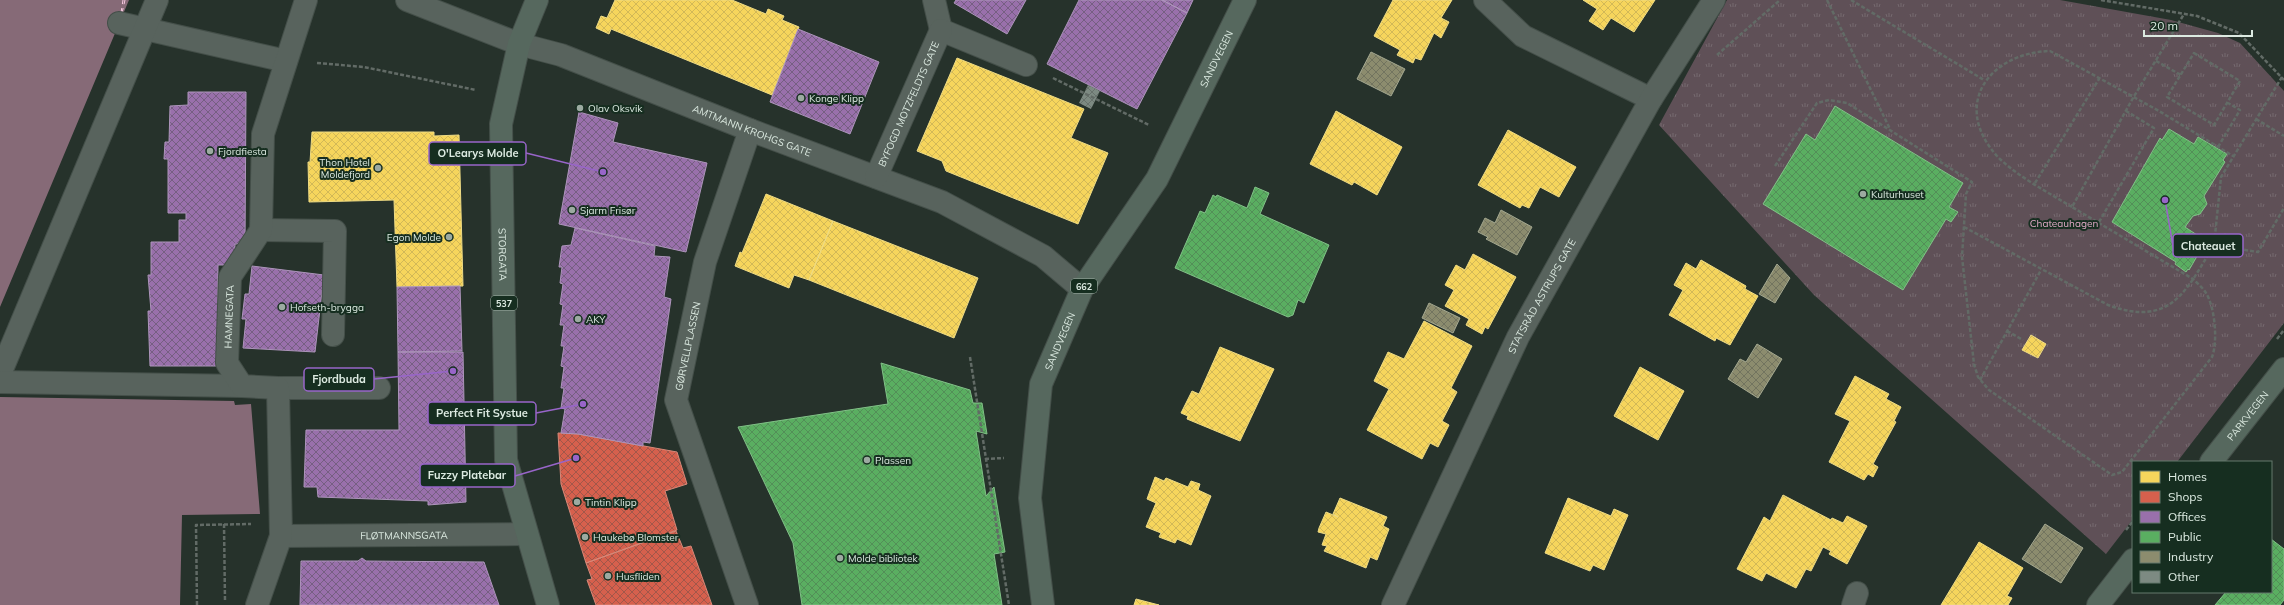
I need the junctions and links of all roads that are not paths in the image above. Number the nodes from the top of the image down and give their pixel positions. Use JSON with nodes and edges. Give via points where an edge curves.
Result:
{"nodes":[{"id":1,"x":157,"y":0,"type":"edge"},
{"id":2,"x":306,"y":0,"type":"edge"},
{"id":3,"x":407,"y":0,"type":"edge"},
{"id":4,"x":537,"y":0,"type":"edge"},
{"id":5,"x":934,"y":0,"type":"edge"},
{"id":6,"x":1245,"y":0,"type":"edge"},
{"id":7,"x":1485,"y":0,"type":"edge"},
{"id":8,"x":1714,"y":0,"type":"edge"},
{"id":9,"x":119,"y":23,"type":"dead end"},
{"id":10,"x":145,"y":29,"type":"junction"},
{"id":11,"x":941,"y":30,"type":"junction"},
{"id":12,"x":520,"y":44,"type":"junction"},
{"id":13,"x":286,"y":61,"type":"junction"},
{"id":14,"x":1026,"y":65,"type":"road end"},
{"id":15,"x":1651,"y":99,"type":"junction"},
{"id":16,"x":750,"y":130,"type":"junction"},
{"id":17,"x":876,"y":177,"type":"junction"},
{"id":18,"x":260,"y":230,"type":"junction"},
{"id":19,"x":1082,"y":289,"type":"junction"},
{"id":20,"x":333,"y":335,"type":"dead end"},
{"id":21,"x":2284,"y":369,"type":"edge"},
{"id":22,"x":0,"y":374,"type":"edge"},
{"id":23,"x":0,"y":382,"type":"edge"},
{"id":24,"x":242,"y":386,"type":"junction"},
{"id":25,"x":278,"y":388,"type":"junction"},
{"id":26,"x":379,"y":388,"type":"dead end"},
{"id":27,"x":2211,"y":461,"type":"edge"},
{"id":28,"x":526,"y":534,"type":"junction"},
{"id":29,"x":281,"y":536,"type":"junction"},
{"id":30,"x":2132,"y":561,"type":"edge"},
{"id":31,"x":257,"y":605,"type":"edge"},
{"id":32,"x":548,"y":605,"type":"edge"},
{"id":33,"x":747,"y":605,"type":"edge"},
{"id":34,"x":1043,"y":605,"type":"edge"},
{"id":35,"x":1393,"y":605,"type":"edge"},
{"id":36,"x":2098,"y":605,"type":"edge"}],
"edges":[{"from":1,"to":10,"type":"street"},
{"from":2,"to":13,"type":"street"},
{"from":3,"to":12,"type":"street","name":"AMTMANN KROHGS GATE"},
{"from":4,"to":12,"type":"main road","name":"STORGATA","number":"537"},
{"from":5,"to":11,"type":"street"},
{"from":6,"to":19,"type":"main road","name":"SANDVEGEN","number":"662","via":[[1157,179]]},
{"from":7,"to":15,"type":"street","via":[[1523,36]]},
{"from":8,"to":15,"type":"street","name":"STATSRÅD ASTRUPS GATE"},
{"from":9,"to":10,"type":"street"},
{"from":10,"to":13,"type":"street"},
{"from":10,"to":22,"type":"street"},
{"from":11,"to":14,"type":"street"},
{"from":11,"to":17,"type":"street","name":"BYFOGD MOTZFELDTS GATE"},
{"from":12,"to":16,"type":"street","name":"AMTMANN KROHGS GATE","via":[[561,55]]},
{"from":12,"to":28,"type":"main road","name":"STORGATA","number":"537","via":[[501,132],[506,460]]},
{"from":13,"to":18,"type":"street","via":[[263,134]]},
{"from":15,"to":35,"type":"street","name":"STATSRÅD ASTRUPS GATE","via":[[1507,359]]},
{"from":16,"to":17,"type":"street","name":"AMTMANN KROHGS GATE"},
{"from":16,"to":33,"type":"street","name":"GØRVELLPLASSEN","via":[[705,262],[676,400]]},
{"from":17,"to":19,"type":"street","name":"AMTMANN KROHGS GATE","via":[[942,202],[1043,256]]},
{"from":18,"to":20,"type":"street","via":[[335,232]]},
{"from":18,"to":24,"type":"street","name":"HAMNEGATA","via":[[230,277],[227,363]]},
{"from":19,"to":34,"type":"main road","name":"SANDVEGEN","number":"662","via":[[1041,384],[1030,498]]},
{"from":21,"to":27,"type":"main road","name":"PARKVEGEN"},
{"from":23,"to":24,"type":"street"},
{"from":24,"to":25,"type":"street"},
{"from":25,"to":26,"type":"street"},
{"from":25,"to":29,"type":"street"},
{"from":28,"to":29,"type":"street","name":"FLØTMANNSGATA"},
{"from":28,"to":32,"type":"main road","name":"STORGATA","number":"537"},
{"from":29,"to":31,"type":"street"},
{"from":30,"to":36,"type":"main road"}]}
